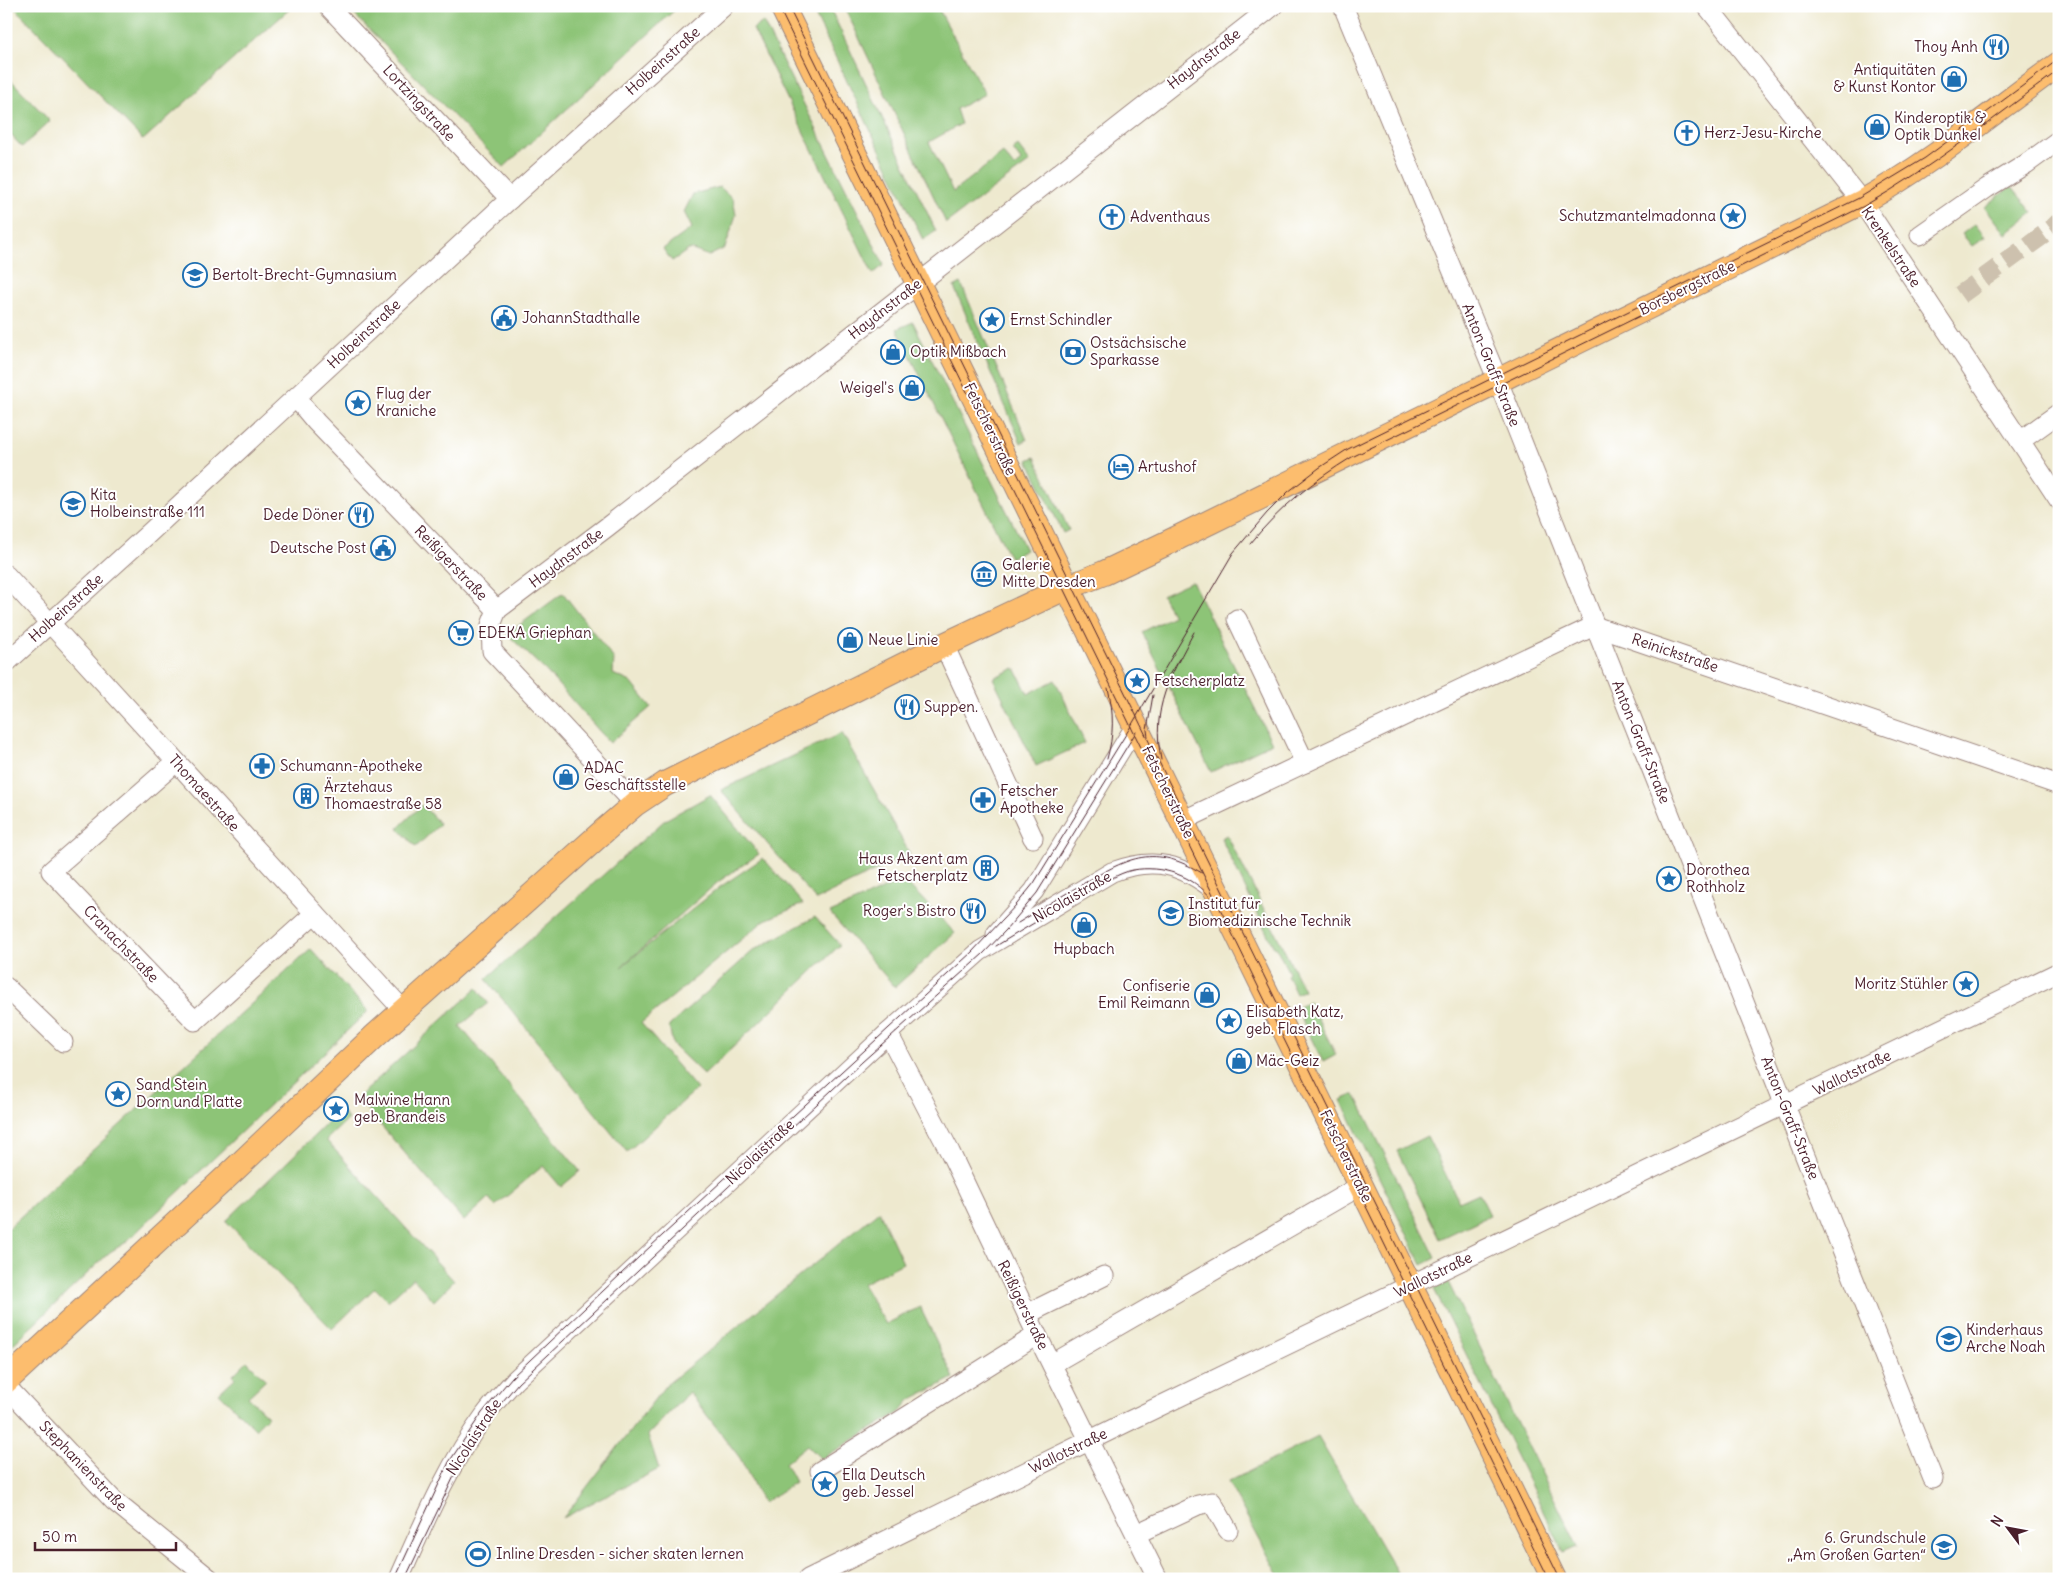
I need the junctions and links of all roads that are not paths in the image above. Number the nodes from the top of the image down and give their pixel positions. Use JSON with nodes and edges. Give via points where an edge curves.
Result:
{"nodes":[{"id":1,"x":328,"y":6,"type":"edge"},
{"id":2,"x":724,"y":6,"type":"edge"},
{"id":3,"x":782,"y":6,"type":"edge"},
{"id":4,"x":1273,"y":6,"type":"edge"},
{"id":5,"x":1343,"y":6,"type":"edge"},
{"id":6,"x":1707,"y":6,"type":"edge"},
{"id":7,"x":2059,"y":64,"type":"edge"},
{"id":8,"x":2059,"y":140,"type":"edge"},
{"id":9,"x":510,"y":199,"type":"junction"},
{"id":10,"x":1862,"y":202,"type":"junction"},
{"id":11,"x":1920,"y":235,"type":"dead end"},
{"id":12,"x":918,"y":282,"type":"junction"},
{"id":13,"x":1498,"y":380,"type":"junction"},
{"id":14,"x":296,"y":398,"type":"junction"},
{"id":15,"x":2059,"y":413,"type":"edge"},
{"id":16,"x":2020,"y":441,"type":"junction"},
{"id":17,"x":2059,"y":500,"type":"edge"},
{"id":18,"x":6,"y":575,"type":"edge"},
{"id":19,"x":1068,"y":587,"type":"junction"},
{"id":20,"x":496,"y":610,"type":"junction"},
{"id":21,"x":1237,"y":619,"type":"dead end"},
{"id":22,"x":50,"y":622,"type":"junction"},
{"id":23,"x":1594,"y":626,"type":"junction"},
{"id":24,"x":944,"y":646,"type":"junction"},
{"id":25,"x":6,"y":663,"type":"edge"},
{"id":26,"x":1136,"y":725,"type":"junction"},
{"id":27,"x":176,"y":762,"type":"junction"},
{"id":28,"x":1305,"y":763,"type":"junction"},
{"id":29,"x":2059,"y":785,"type":"edge"},
{"id":30,"x":635,"y":804,"type":"junction"},
{"id":31,"x":1182,"y":821,"type":"junction"},
{"id":32,"x":1033,"y":838,"type":"dead end"},
{"id":33,"x":1217,"y":892,"type":"junction"},
{"id":34,"x":314,"y":914,"type":"junction"},
{"id":35,"x":980,"y":951,"type":"junction"},
{"id":36,"x":2059,"y":972,"type":"edge"},
{"id":37,"x":6,"y":988,"type":"edge"},
{"id":38,"x":403,"y":1010,"type":"junction"},
{"id":39,"x":888,"y":1033,"type":"junction"},
{"id":40,"x":63,"y":1042,"type":"dead end"},
{"id":41,"x":1784,"y":1105,"type":"junction"},
{"id":42,"x":1360,"y":1186,"type":"junction"},
{"id":43,"x":1104,"y":1276,"type":"dead end"},
{"id":44,"x":1410,"y":1286,"type":"junction"},
{"id":45,"x":1027,"y":1314,"type":"junction"},
{"id":46,"x":1037,"y":1335,"type":"junction"},
{"id":47,"x":1052,"y":1364,"type":"junction"},
{"id":48,"x":6,"y":1381,"type":"edge"},
{"id":49,"x":6,"y":1386,"type":"edge"},
{"id":50,"x":1090,"y":1440,"type":"junction"},
{"id":51,"x":820,"y":1471,"type":"dead end"},
{"id":52,"x":1933,"y":1479,"type":"dead end"},
{"id":53,"x":1228,"y":1530,"type":"dead end"},
{"id":54,"x":1136,"y":1534,"type":"junction"},
{"id":55,"x":210,"y":1579,"type":"edge"},
{"id":56,"x":400,"y":1579,"type":"edge"},
{"id":57,"x":808,"y":1579,"type":"edge"},
{"id":58,"x":1158,"y":1579,"type":"edge"},
{"id":59,"x":1554,"y":1579,"type":"edge"}],
"edges":[{"from":1,"to":9,"type":"street","name":"Lortzingstraße"},
{"from":2,"to":9,"type":"street","name":"Holbeinstraße"},
{"from":3,"to":12,"type":"main road","name":"Fetscherstraße"},
{"from":4,"to":12,"type":"street","name":"Haydnstraße"},
{"from":5,"to":13,"type":"street","name":"Anton-Graff-Straße"},
{"from":6,"to":10,"type":"street","name":"Krenkelstraße"},
{"from":7,"to":10,"type":"main road","name":"Borsbergstraße","via":[[1928,161]]},
{"from":8,"to":11,"type":"street"},
{"from":9,"to":14,"type":"street","name":"Holbeinstraße"},
{"from":10,"to":13,"type":"main road","name":"Borsbergstraße"},
{"from":10,"to":16,"type":"street","name":"Krenkelstraße"},
{"from":12,"to":19,"type":"main road","name":"Fetscherstraße"},
{"from":12,"to":20,"type":"street","name":"Haydnstraße"},
{"from":13,"to":19,"type":"main road","name":"Borsbergstraße","via":[[1104,573]]},
{"from":13,"to":23,"type":"street","name":"Anton-Graff-Straße"},
{"from":14,"to":20,"type":"street","name":"Reißigerstraße"},
{"from":14,"to":22,"type":"street","name":"Holbeinstraße"},
{"from":15,"to":16,"type":"street"},
{"from":16,"to":17,"type":"street","name":"Krenkelstraße"},
{"from":18,"to":22,"type":"street","name":"Thomaestraße"},
{"from":19,"to":24,"type":"main road","name":"Borsbergstraße"},
{"from":19,"to":26,"type":"main road","name":"Fetscherstraße"},
{"from":20,"to":30,"type":"street","name":"Reißigerstraße","via":[[491,625],[492,651]]},
{"from":21,"to":28,"type":"street"},
{"from":22,"to":25,"type":"street","name":"Holbeinstraße"},
{"from":22,"to":27,"type":"street","name":"Thomaestraße"},
{"from":23,"to":28,"type":"street"},
{"from":23,"to":29,"type":"street","name":"Reinickstraße"},
{"from":23,"to":41,"type":"street","name":"Anton-Graff-Straße"},
{"from":24,"to":30,"type":"main road","name":"Borsbergstraße","via":[[693,768]]},
{"from":24,"to":32,"type":"street"},
{"from":26,"to":31,"type":"main road","name":"Fetscherstraße"},
{"from":26,"to":35,"type":"street","via":[[1034,891]]},
{"from":27,"to":34,"type":"street","name":"Thomaestraße"},
{"from":27,"to":34,"type":"street","name":"Cranachstraße","via":[[51,871],[195,1021]]},
{"from":28,"to":31,"type":"street"},
{"from":30,"to":38,"type":"main road","name":"Borsbergstraße"},
{"from":31,"to":33,"type":"main road","name":"Fetscherstraße"},
{"from":33,"to":35,"type":"street","name":"Nicolaistraße","via":[[1176,866],[1130,865],[1112,872]]},
{"from":33,"to":42,"type":"main road","name":"Fetscherstraße"},
{"from":34,"to":38,"type":"street","name":"Thomaestraße"},
{"from":35,"to":39,"type":"street","name":"Nicolaistraße"},
{"from":36,"to":41,"type":"street","name":"Wallotstraße"},
{"from":37,"to":40,"type":"street"},
{"from":38,"to":48,"type":"main road","name":"Borsbergstraße"},
{"from":39,"to":45,"type":"street","name":"Reißigerstraße","via":[[950,1152]]},
{"from":39,"to":56,"type":"street","name":"Nicolaistraße","via":[[515,1380],[485,1415],[453,1465]]},
{"from":41,"to":44,"type":"street","name":"Wallotstraße"},
{"from":41,"to":52,"type":"street","name":"Anton-Graff-Straße"},
{"from":42,"to":44,"type":"main road","name":"Fetscherstraße"},
{"from":42,"to":47,"type":"street"},
{"from":43,"to":45,"type":"street"},
{"from":44,"to":50,"type":"street","name":"Wallotstraße"},
{"from":44,"to":59,"type":"main road","name":"Fetscherstraße"},
{"from":45,"to":46,"type":"street","name":"Reißigerstraße"},
{"from":46,"to":47,"type":"street","name":"Reißigerstraße"},
{"from":46,"to":51,"type":"street"},
{"from":47,"to":50,"type":"street","name":"Reißigerstraße"},
{"from":49,"to":55,"type":"street","name":"Stephanienstraße","via":[[114,1500]]},
{"from":50,"to":54,"type":"street","name":"Reißigerstraße"},
{"from":50,"to":57,"type":"street","name":"Wallotstraße"},
{"from":53,"to":54,"type":"street","via":[[1212,1502],[1198,1505]]},
{"from":54,"to":58,"type":"street","name":"Reißigerstraße"}]}
